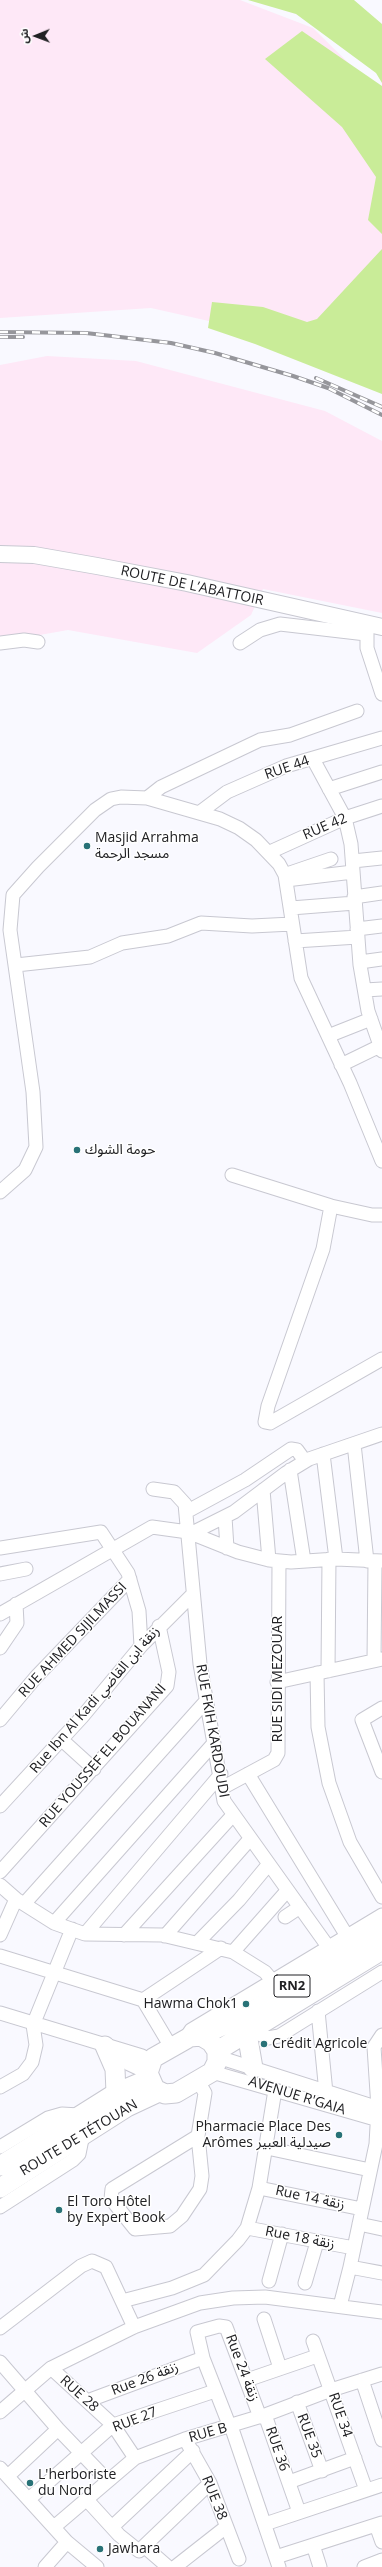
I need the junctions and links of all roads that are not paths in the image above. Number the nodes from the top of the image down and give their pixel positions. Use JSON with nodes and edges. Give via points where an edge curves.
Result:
{"nodes":[{"id":1,"x":0,"y":554,"type":"edge"},
{"id":2,"x":372,"y":628,"type":"edge"},
{"id":3,"x":38,"y":642,"type":"dead end"},
{"id":4,"x":0,"y":643,"type":"edge"},
{"id":5,"x":240,"y":643,"type":"dead end"},
{"id":6,"x":382,"y":694,"type":"edge"},
{"id":7,"x":357,"y":711,"type":"dead end"},
{"id":8,"x":382,"y":738,"type":"edge"},
{"id":9,"x":313,"y":759,"type":"junction"},
{"id":10,"x":382,"y":772,"type":"edge"},
{"id":11,"x":329,"y":789,"type":"junction"},
{"id":12,"x":147,"y":798,"type":"junction"},
{"id":13,"x":382,"y":806,"type":"edge"},
{"id":14,"x":199,"y":813,"type":"junction"},
{"id":15,"x":345,"y":818,"type":"junction"},
{"id":16,"x":270,"y":852,"type":"junction"},
{"id":17,"x":382,"y":858,"type":"edge"},
{"id":18,"x":330,"y":859,"type":"dead end"},
{"id":19,"x":353,"y":867,"type":"junction"},
{"id":20,"x":285,"y":877,"type":"junction"},
{"id":21,"x":382,"y":893,"type":"edge"},
{"id":22,"x":354,"y":900,"type":"junction"},
{"id":23,"x":291,"y":908,"type":"junction"},
{"id":24,"x":292,"y":924,"type":"junction"},
{"id":25,"x":382,"y":926,"type":"edge"},
{"id":26,"x":357,"y":933,"type":"junction"},
{"id":27,"x":295,"y":941,"type":"junction"},
{"id":28,"x":382,"y":959,"type":"edge"},
{"id":29,"x":360,"y":962,"type":"junction"},
{"id":30,"x":16,"y":965,"type":"junction"},
{"id":31,"x":382,"y":988,"type":"edge"},
{"id":32,"x":365,"y":990,"type":"junction"},
{"id":33,"x":375,"y":1021,"type":"edge"},
{"id":34,"x":328,"y":1036,"type":"junction"},
{"id":35,"x":381,"y":1049,"type":"edge"},
{"id":36,"x":341,"y":1066,"type":"junction"},
{"id":37,"x":382,"y":1161,"type":"edge"},
{"id":38,"x":232,"y":1175,"type":"dead end"},
{"id":39,"x":0,"y":1192,"type":"edge"},
{"id":40,"x":332,"y":1206,"type":"junction"},
{"id":41,"x":382,"y":1215,"type":"edge"},
{"id":42,"x":382,"y":1359,"type":"edge"},
{"id":43,"x":382,"y":1434,"type":"edge"},
{"id":44,"x":354,"y":1444,"type":"junction"},
{"id":45,"x":322,"y":1454,"type":"junction"},
{"id":46,"x":305,"y":1461,"type":"junction"},
{"id":47,"x":290,"y":1470,"type":"junction"},
{"id":48,"x":153,"y":1488,"type":"dead end"},
{"id":49,"x":263,"y":1490,"type":"junction"},
{"id":50,"x":186,"y":1508,"type":"junction"},
{"id":51,"x":225,"y":1517,"type":"junction"},
{"id":52,"x":190,"y":1533,"type":"junction"},
{"id":53,"x":0,"y":1548,"type":"edge"},
{"id":54,"x":227,"y":1548,"type":"junction"},
{"id":55,"x":112,"y":1549,"type":"junction"},
{"id":56,"x":333,"y":1559,"type":"junction"},
{"id":57,"x":274,"y":1561,"type":"junction"},
{"id":58,"x":304,"y":1561,"type":"junction"},
{"id":59,"x":375,"y":1561,"type":"edge"},
{"id":60,"x":26,"y":1569,"type":"dead end"},
{"id":61,"x":0,"y":1574,"type":"edge"},
{"id":62,"x":130,"y":1579,"type":"junction"},
{"id":63,"x":192,"y":1595,"type":"junction"},
{"id":64,"x":16,"y":1604,"type":"junction"},
{"id":65,"x":0,"y":1614,"type":"edge"},
{"id":66,"x":159,"y":1626,"type":"junction"},
{"id":67,"x":141,"y":1646,"type":"junction"},
{"id":68,"x":0,"y":1648,"type":"edge"},
{"id":69,"x":378,"y":1659,"type":"edge"},
{"id":70,"x":322,"y":1672,"type":"junction"},
{"id":71,"x":277,"y":1682,"type":"junction"},
{"id":72,"x":206,"y":1701,"type":"junction"},
{"id":73,"x":382,"y":1708,"type":"edge"},
{"id":74,"x":0,"y":1720,"type":"edge"},
{"id":75,"x":62,"y":1740,"type":"junction"},
{"id":76,"x":214,"y":1743,"type":"junction"},
{"id":77,"x":381,"y":1766,"type":"edge"},
{"id":78,"x":94,"y":1769,"type":"junction"},
{"id":79,"x":221,"y":1774,"type":"junction"},
{"id":80,"x":248,"y":1774,"type":"junction"},
{"id":81,"x":222,"y":1788,"type":"junction"},
{"id":82,"x":0,"y":1806,"type":"edge"},
{"id":83,"x":233,"y":1815,"type":"junction"},
{"id":84,"x":250,"y":1839,"type":"junction"},
{"id":85,"x":268,"y":1865,"type":"junction"},
{"id":86,"x":0,"y":1872,"type":"edge"},
{"id":87,"x":0,"y":1885,"type":"edge"},
{"id":88,"x":286,"y":1892,"type":"junction"},
{"id":89,"x":382,"y":1897,"type":"edge"},
{"id":90,"x":20,"y":1902,"type":"junction"},
{"id":91,"x":300,"y":1907,"type":"junction"},
{"id":92,"x":382,"y":1914,"type":"edge"},
{"id":93,"x":285,"y":1917,"type":"dead end"},
{"id":94,"x":54,"y":1923,"type":"junction"},
{"id":95,"x":72,"y":1929,"type":"junction"},
{"id":96,"x":382,"y":1931,"type":"edge"},
{"id":97,"x":85,"y":1934,"type":"junction"},
{"id":98,"x":0,"y":1935,"type":"edge"},
{"id":99,"x":124,"y":1935,"type":"junction"},
{"id":100,"x":165,"y":1936,"type":"junction"},
{"id":101,"x":347,"y":1936,"type":"junction"},
{"id":102,"x":197,"y":1943,"type":"junction"},
{"id":103,"x":221,"y":1948,"type":"junction"},
{"id":104,"x":329,"y":1948,"type":"junction"},
{"id":105,"x":382,"y":1950,"type":"edge"},
{"id":106,"x":233,"y":1952,"type":"junction"},
{"id":107,"x":0,"y":1956,"type":"edge"},
{"id":108,"x":53,"y":1972,"type":"junction"},
{"id":109,"x":382,"y":1972,"type":"edge"},
{"id":110,"x":278,"y":1987,"type":"junction"},
{"id":111,"x":143,"y":2000,"type":"junction"},
{"id":112,"x":318,"y":2011,"type":"junction"},
{"id":113,"x":0,"y":2013,"type":"edge"},
{"id":114,"x":33,"y":2025,"type":"junction"},
{"id":115,"x":249,"y":2031,"type":"junction"},
{"id":116,"x":382,"y":2035,"type":"edge"},
{"id":117,"x":186,"y":2041,"type":"junction"},
{"id":118,"x":108,"y":2047,"type":"junction"},
{"id":119,"x":378,"y":2055,"type":"edge"},
{"id":120,"x":211,"y":2065,"type":"junction"},
{"id":121,"x":253,"y":2068,"type":"junction"},
{"id":122,"x":152,"y":2077,"type":"junction"},
{"id":123,"x":0,"y":2087,"type":"edge"},
{"id":124,"x":275,"y":2090,"type":"junction"},
{"id":125,"x":116,"y":2093,"type":"junction"},
{"id":126,"x":326,"y":2093,"type":"junction"},
{"id":127,"x":79,"y":2115,"type":"junction"},
{"id":128,"x":380,"y":2115,"type":"edge"},
{"id":129,"x":83,"y":2134,"type":"junction"},
{"id":130,"x":198,"y":2136,"type":"junction"},
{"id":131,"x":0,"y":2147,"type":"edge"},
{"id":132,"x":267,"y":2148,"type":"junction"},
{"id":133,"x":0,"y":2166,"type":"edge"},
{"id":134,"x":374,"y":2176,"type":"edge"},
{"id":135,"x":0,"y":2188,"type":"edge"},
{"id":136,"x":259,"y":2188,"type":"junction"},
{"id":137,"x":0,"y":2206,"type":"edge"},
{"id":138,"x":362,"y":2209,"type":"junction"},
{"id":139,"x":360,"y":2224,"type":"junction"},
{"id":140,"x":247,"y":2228,"type":"junction"},
{"id":141,"x":382,"y":2230,"type":"edge"},
{"id":142,"x":282,"y":2234,"type":"junction"},
{"id":143,"x":317,"y":2242,"type":"junction"},
{"id":144,"x":354,"y":2248,"type":"junction"},
{"id":145,"x":350,"y":2267,"type":"junction"},
{"id":146,"x":382,"y":2273,"type":"edge"},
{"id":147,"x":269,"y":2281,"type":"dead end"},
{"id":148,"x":305,"y":2283,"type":"dead end"},
{"id":149,"x":122,"y":2301,"type":"junction"},
{"id":150,"x":340,"y":2306,"type":"junction"},
{"id":151,"x":382,"y":2312,"type":"edge"},
{"id":152,"x":264,"y":2319,"type":"dead end"},
{"id":153,"x":134,"y":2327,"type":"junction"},
{"id":154,"x":0,"y":2328,"type":"edge"},
{"id":155,"x":313,"y":2341,"type":"dead end"},
{"id":156,"x":317,"y":2356,"type":"junction"},
{"id":157,"x":202,"y":2358,"type":"junction"},
{"id":158,"x":0,"y":2362,"type":"edge"},
{"id":159,"x":51,"y":2368,"type":"junction"},
{"id":160,"x":280,"y":2368,"type":"junction"},
{"id":161,"x":382,"y":2374,"type":"edge"},
{"id":162,"x":247,"y":2380,"type":"junction"},
{"id":163,"x":362,"y":2380,"type":"junction"},
{"id":164,"x":331,"y":2390,"type":"junction"},
{"id":165,"x":24,"y":2391,"type":"junction"},
{"id":166,"x":215,"y":2391,"type":"junction"},
{"id":167,"x":87,"y":2401,"type":"junction"},
{"id":168,"x":297,"y":2402,"type":"junction"},
{"id":169,"x":0,"y":2412,"type":"edge"},
{"id":170,"x":263,"y":2416,"type":"junction"},
{"id":171,"x":113,"y":2426,"type":"junction"},
{"id":172,"x":230,"y":2426,"type":"junction"},
{"id":173,"x":58,"y":2429,"type":"junction"},
{"id":174,"x":185,"y":2439,"type":"junction"},
{"id":175,"x":382,"y":2440,"type":"edge"},
{"id":176,"x":193,"y":2451,"type":"junction"},
{"id":177,"x":82,"y":2453,"type":"junction"},
{"id":178,"x":135,"y":2458,"type":"junction"},
{"id":179,"x":354,"y":2458,"type":"junction"},
{"id":180,"x":322,"y":2471,"type":"junction"},
{"id":181,"x":4,"y":2472,"type":"edge"},
{"id":182,"x":108,"y":2481,"type":"junction"},
{"id":183,"x":288,"y":2482,"type":"junction"},
{"id":184,"x":210,"y":2483,"type":"junction"},
{"id":185,"x":382,"y":2485,"type":"edge"},
{"id":186,"x":366,"y":2490,"type":"junction"},
{"id":187,"x":29,"y":2499,"type":"junction"},
{"id":188,"x":86,"y":2500,"type":"junction"},
{"id":189,"x":299,"y":2512,"type":"junction"},
{"id":190,"x":265,"y":2524,"type":"junction"},
{"id":191,"x":379,"y":2524,"type":"edge"},
{"id":192,"x":54,"y":2527,"type":"junction"},
{"id":193,"x":112,"y":2527,"type":"junction"},
{"id":194,"x":226,"y":2527,"type":"junction"},
{"id":195,"x":67,"y":2542,"type":"junction"},
{"id":196,"x":382,"y":2542,"type":"edge"},
{"id":197,"x":313,"y":2545,"type":"junction"},
{"id":198,"x":141,"y":2549,"type":"junction"},
{"id":199,"x":239,"y":2559,"type":"dead end"},
{"id":200,"x":382,"y":2560,"type":"edge"},
{"id":201,"x":278,"y":2562,"type":"edge"},
{"id":202,"x":45,"y":2567,"type":"edge"},
{"id":203,"x":98,"y":2567,"type":"edge"},
{"id":204,"x":168,"y":2567,"type":"edge"},
{"id":205,"x":175,"y":2567,"type":"edge"},
{"id":206,"x":320,"y":2567,"type":"edge"},
{"id":207,"x":364,"y":2567,"type":"edge"}],
"edges":[{"from":1,"to":2,"type":"main road","name":"ROUTE DE L’ABATTOIR","via":[[34,555],[187,583]]},
{"from":2,"to":5,"type":"street","via":[[280,624],[260,630]]},
{"from":2,"to":6,"type":"street","via":[[367,648]]},
{"from":3,"to":4,"type":"street","via":[[24,640]]},
{"from":7,"to":12,"type":"street","via":[[290,735],[260,740],[161,787]]},
{"from":8,"to":9,"type":"street","name":"RUE 44"},
{"from":9,"to":11,"type":"street"},
{"from":9,"to":14,"type":"street","name":"RUE 44","via":[[286,766],[227,792]]},
{"from":10,"to":11,"type":"street"},
{"from":11,"to":15,"type":"street"},
{"from":12,"to":14,"type":"street"},
{"from":12,"to":30,"type":"street","via":[[121,797],[104,803],[66,837],[21,885],[14,896],[10,912],[10,930]]},
{"from":13,"to":15,"type":"street","name":"RUE 42"},
{"from":14,"to":16,"type":"street","via":[[239,828]]},
{"from":15,"to":16,"type":"street","name":"RUE 42"},
{"from":15,"to":19,"type":"street"},
{"from":16,"to":20,"type":"street"},
{"from":17,"to":19,"type":"street"},
{"from":18,"to":20,"type":"street"},
{"from":19,"to":20,"type":"street"},
{"from":19,"to":22,"type":"street"},
{"from":20,"to":23,"type":"street"},
{"from":21,"to":22,"type":"street"},
{"from":22,"to":23,"type":"street"},
{"from":22,"to":26,"type":"street"},
{"from":23,"to":24,"type":"street"},
{"from":24,"to":27,"type":"street"},
{"from":24,"to":30,"type":"street","via":[[252,926],[201,923],[168,936],[122,943],[90,957]]},
{"from":25,"to":26,"type":"street"},
{"from":26,"to":27,"type":"street"},
{"from":26,"to":29,"type":"street"},
{"from":27,"to":34,"type":"street","via":[[300,978]]},
{"from":28,"to":29,"type":"street"},
{"from":29,"to":32,"type":"street"},
{"from":30,"to":39,"type":"street","via":[[33,1092],[36,1147],[25,1170]]},
{"from":31,"to":32,"type":"street"},
{"from":32,"to":33,"type":"street"},
{"from":33,"to":34,"type":"street"},
{"from":33,"to":35,"type":"street"},
{"from":34,"to":36,"type":"street"},
{"from":35,"to":36,"type":"street"},
{"from":36,"to":37,"type":"street"},
{"from":38,"to":40,"type":"street"},
{"from":40,"to":41,"type":"street","via":[[372,1216]]},
{"from":40,"to":42,"type":"street","via":[[323,1249],[268,1406],[265,1422],[270,1423]]},
{"from":43,"to":44,"type":"street"},
{"from":44,"to":45,"type":"street"},
{"from":44,"to":59,"type":"street"},
{"from":45,"to":46,"type":"street"},
{"from":45,"to":56,"type":"street"},
{"from":46,"to":47,"type":"street"},
{"from":46,"to":50,"type":"street","via":[[297,1449],[291,1449],[245,1480]]},
{"from":47,"to":49,"type":"street"},
{"from":47,"to":58,"type":"street"},
{"from":48,"to":50,"type":"street","via":[[174,1492]]},
{"from":49,"to":51,"type":"street"},
{"from":49,"to":57,"type":"street","name":"RUE SIDI MEZOUAR"},
{"from":50,"to":52,"type":"street","name":"RUE FKIH KARDOUDI"},
{"from":51,"to":52,"type":"street"},
{"from":51,"to":54,"type":"street"},
{"from":52,"to":54,"type":"street"},
{"from":52,"to":55,"type":"street","via":[[152,1527]]},
{"from":52,"to":63,"type":"street","name":"RUE FKIH KARDOUDI"},
{"from":53,"to":55,"type":"street","via":[[98,1531]]},
{"from":54,"to":57,"type":"street"},
{"from":55,"to":62,"type":"street","via":[[126,1568]]},
{"from":55,"to":64,"type":"street"},
{"from":56,"to":58,"type":"street"},
{"from":56,"to":59,"type":"street"},
{"from":56,"to":70,"type":"street"},
{"from":57,"to":58,"type":"street"},
{"from":57,"to":71,"type":"street","name":"RUE SIDI MEZOUAR"},
{"from":59,"to":69,"type":"street"},
{"from":60,"to":61,"type":"street"},
{"from":62,"to":67,"type":"street","via":[[139,1611]]},
{"from":62,"to":74,"type":"street","name":"RUE AHMED SIJILMASSI","via":[[36,1677]]},
{"from":63,"to":66,"type":"street","name":"Rue Ibn Al Kadi زنقة ابن القاضي"},
{"from":63,"to":72,"type":"street","name":"RUE FKIH KARDOUDI"},
{"from":64,"to":65,"type":"street"},
{"from":64,"to":68,"type":"street","via":[[17,1623]]},
{"from":66,"to":67,"type":"street","name":"Rue Ibn Al Kadi زنقة ابن القاضي"},
{"from":66,"to":78,"type":"street","name":"RUE YOUSSEF EL BOUANANI","via":[[167,1663],[168,1685]]},
{"from":67,"to":75,"type":"street","name":"Rue Ibn Al Kadi زنقة ابن القاضي"},
{"from":69,"to":70,"type":"street"},
{"from":70,"to":71,"type":"street"},
{"from":70,"to":89,"type":"street","via":[[318,1727],[332,1794],[350,1842]]},
{"from":71,"to":80,"type":"street","name":"RUE SIDI MEZOUAR","via":[[277,1757]]},
{"from":72,"to":76,"type":"street","name":"RUE FKIH KARDOUDI"},
{"from":72,"to":90,"type":"street"},
{"from":73,"to":77,"type":"street","via":[[362,1720]]},
{"from":75,"to":78,"type":"street"},
{"from":75,"to":82,"type":"street","name":"Rue Ibn Al Kadi زنقة ابن القاضي"},
{"from":76,"to":79,"type":"street","name":"RUE FKIH KARDOUDI"},
{"from":76,"to":94,"type":"street"},
{"from":78,"to":86,"type":"street","name":"RUE YOUSSEF EL BOUANANI"},
{"from":79,"to":81,"type":"street","name":"RUE FKIH KARDOUDI"},
{"from":79,"to":97,"type":"street"},
{"from":80,"to":81,"type":"street","name":"RUE SIDI MEZOUAR"},
{"from":80,"to":101,"type":"street"},
{"from":81,"to":83,"type":"street","name":"RUE FKIH KARDOUDI","via":[[224,1801]]},
{"from":83,"to":84,"type":"street","name":"RUE FKIH KARDOUDI"},
{"from":83,"to":99,"type":"street"},
{"from":84,"to":85,"type":"street","name":"RUE FKIH KARDOUDI"},
{"from":84,"to":100,"type":"street"},
{"from":85,"to":88,"type":"street","name":"RUE FKIH KARDOUDI"},
{"from":85,"to":102,"type":"street","via":[[239,1900]]},
{"from":87,"to":90,"type":"street"},
{"from":88,"to":91,"type":"street","name":"RUE FKIH KARDOUDI"},
{"from":88,"to":106,"type":"street"},
{"from":90,"to":94,"type":"street"},
{"from":90,"to":98,"type":"street"},
{"from":91,"to":93,"type":"street"},
{"from":91,"to":104,"type":"street","name":"RUE FKIH KARDOUDI"},
{"from":92,"to":101,"type":"street"},
{"from":94,"to":95,"type":"street"},
{"from":95,"to":97,"type":"street"},
{"from":95,"to":108,"type":"street"},
{"from":96,"to":110,"type":"highway","name":"ROUTE DE TÉTOUAN","number":"RN2"},
{"from":97,"to":99,"type":"street"},
{"from":99,"to":100,"type":"street"},
{"from":100,"to":102,"type":"street"},
{"from":101,"to":104,"type":"street"},
{"from":102,"to":103,"type":"street"},
{"from":103,"to":106,"type":"street"},
{"from":103,"to":111,"type":"street"},
{"from":104,"to":110,"type":"street"},
{"from":105,"to":115,"type":"highway","name":"ROUTE DE TÉTOUAN","number":"RN2"},
{"from":106,"to":110,"type":"street","via":[[265,1972]]},
{"from":107,"to":108,"type":"street"},
{"from":108,"to":111,"type":"street"},
{"from":108,"to":114,"type":"street"},
{"from":109,"to":112,"type":"street"},
{"from":110,"to":117,"type":"highway","name":"ROUTE DE TÉTOUAN","number":"RN2","via":[[249,2012]]},
{"from":111,"to":117,"type":"street"},
{"from":112,"to":115,"type":"street","via":[[279,2036],[268,2038]]},
{"from":112,"to":126,"type":"street"},
{"from":113,"to":114,"type":"street"},
{"from":114,"to":118,"type":"street"},
{"from":114,"to":123,"type":"street","via":[[36,2045],[32,2062],[23,2074]]},
{"from":115,"to":120,"type":"highway","name":"ROUTE DE TÉTOUAN","number":"RN2"},
{"from":115,"to":121,"type":"highway"},
{"from":116,"to":119,"type":"street","via":[[374,2046]]},
{"from":117,"to":120,"type":"highway","via":[[210,2042]]},
{"from":117,"to":122,"type":"highway","name":"ROUTE DE TÉTOUAN","number":"RN2","via":[[158,2054]]},
{"from":118,"to":122,"type":"street","via":[[142,2056]]},
{"from":118,"to":125,"type":"highway","via":[[115,2069]]},
{"from":119,"to":128,"type":"street"},
{"from":120,"to":121,"type":"street","name":"AVENUE R'GAIA"},
{"from":120,"to":122,"type":"highway","name":"ROUTE DE TÉTOUAN","number":"RN2","via":[[176,2093]]},
{"from":120,"to":124,"type":"street","name":"AVENUE R'GAIA"},
{"from":120,"to":130,"type":"street"},
{"from":121,"to":126,"type":"street","name":"AVENUE R'GAIA"},
{"from":122,"to":125,"type":"highway","name":"ROUTE DE TÉTOUAN","number":"RN2"},
{"from":122,"to":129,"type":"highway","name":"ROUTE DE TÉTOUAN","number":"RN2","via":[[127,2107]]},
{"from":124,"to":128,"type":"street","name":"AVENUE R'GAIA"},
{"from":124,"to":132,"type":"street"},
{"from":125,"to":127,"type":"highway","name":"ROUTE DE TÉTOUAN","number":"RN2"},
{"from":126,"to":128,"type":"street","name":"AVENUE R'GAIA"},
{"from":127,"to":131,"type":"street","via":[[62,2114],[48,2118]]},
{"from":127,"to":133,"type":"highway","name":"ROUTE DE TÉTOUAN","number":"RN2"},
{"from":128,"to":134,"type":"street"},
{"from":129,"to":135,"type":"highway","name":"ROUTE DE TÉTOUAN","number":"RN2"},
{"from":129,"to":137,"type":"street","via":[[79,2154],[73,2160]]},
{"from":130,"to":130,"type":"street","via":[[112,2189],[111,2198],[135,2228],[170,2226],[182,2216],[200,2189],[202,2176]]},
{"from":132,"to":134,"type":"street"},
{"from":132,"to":136,"type":"street"},
{"from":134,"to":138,"type":"street"},
{"from":136,"to":138,"type":"street","name":"Rue 14 زنقة"},
{"from":136,"to":140,"type":"street"},
{"from":138,"to":139,"type":"street"},
{"from":139,"to":141,"type":"street"},
{"from":139,"to":144,"type":"street"},
{"from":140,"to":142,"type":"street","name":"Rue 18 زنقة"},
{"from":140,"to":149,"type":"street","via":[[224,2257],[204,2275],[172,2288]]},
{"from":142,"to":143,"type":"street","name":"Rue 18 زنقة"},
{"from":142,"to":147,"type":"street"},
{"from":143,"to":144,"type":"street","name":"Rue 18 زنقة"},
{"from":143,"to":148,"type":"street"},
{"from":144,"to":145,"type":"street"},
{"from":145,"to":146,"type":"street"},
{"from":145,"to":150,"type":"street"},
{"from":149,"to":153,"type":"street"},
{"from":149,"to":154,"type":"street","via":[[106,2267],[92,2261],[81,2266]]},
{"from":150,"to":151,"type":"street"},
{"from":150,"to":153,"type":"street","via":[[265,2297],[233,2298],[185,2308]]},
{"from":152,"to":160,"type":"street"},
{"from":153,"to":159,"type":"street"},
{"from":155,"to":156,"type":"street","name":"RUE 34"},
{"from":156,"to":160,"type":"street"},
{"from":156,"to":164,"type":"street","name":"RUE 34"},
{"from":157,"to":162,"type":"street","name":"Rue 24 زنقة","via":[[197,2333],[226,2326]]},
{"from":157,"to":166,"type":"street"},
{"from":157,"to":167,"type":"street","name":"Rue 26 زنقة"},
{"from":158,"to":165,"type":"street"},
{"from":159,"to":165,"type":"street"},
{"from":159,"to":167,"type":"street","name":"RUE 28"},
{"from":160,"to":162,"type":"street"},
{"from":161,"to":163,"type":"street","name":"RUE B"},
{"from":162,"to":170,"type":"street","name":"Rue 24 زنقة"},
{"from":163,"to":164,"type":"street","name":"RUE B"},
{"from":163,"to":175,"type":"street"},
{"from":164,"to":168,"type":"street","name":"RUE B"},
{"from":164,"to":179,"type":"street","name":"RUE 34"},
{"from":165,"to":169,"type":"street"},
{"from":165,"to":173,"type":"street"},
{"from":166,"to":171,"type":"street","name":"RUE 27"},
{"from":166,"to":172,"type":"street"},
{"from":167,"to":171,"type":"street","name":"RUE 28"},
{"from":168,"to":170,"type":"street","name":"RUE B"},
{"from":168,"to":180,"type":"street","name":"RUE 35"},
{"from":170,"to":172,"type":"street","name":"RUE B"},
{"from":170,"to":183,"type":"street","name":"RUE 36"},
{"from":171,"to":177,"type":"street","name":"RUE 27"},
{"from":171,"to":178,"type":"street","name":"RUE 28"},
{"from":172,"to":174,"type":"street","name":"RUE B"},
{"from":172,"to":190,"type":"street"},
{"from":173,"to":177,"type":"street"},
{"from":173,"to":181,"type":"street"},
{"from":174,"to":176,"type":"street","name":"RUE 38"},
{"from":174,"to":178,"type":"street","name":"RUE B"},
{"from":176,"to":184,"type":"street","name":"RUE 38"},
{"from":176,"to":193,"type":"street"},
{"from":177,"to":182,"type":"street"},
{"from":177,"to":187,"type":"street","name":"RUE 27"},
{"from":178,"to":182,"type":"street","name":"RUE B"},
{"from":179,"to":180,"type":"street"},
{"from":179,"to":186,"type":"street","name":"RUE 34"},
{"from":180,"to":183,"type":"street"},
{"from":181,"to":187,"type":"street"},
{"from":182,"to":188,"type":"street","name":"RUE B"},
{"from":183,"to":189,"type":"street","name":"RUE 36"},
{"from":184,"to":194,"type":"street","name":"RUE 38"},
{"from":184,"to":198,"type":"street"},
{"from":185,"to":186,"type":"street"},
{"from":186,"to":189,"type":"street"},
{"from":187,"to":192,"type":"street"},
{"from":188,"to":192,"type":"street","name":"RUE B"},
{"from":188,"to":193,"type":"street"},
{"from":189,"to":190,"type":"street"},
{"from":190,"to":201,"type":"street"},
{"from":191,"to":196,"type":"street"},
{"from":191,"to":197,"type":"street"},
{"from":192,"to":195,"type":"street"},
{"from":193,"to":198,"type":"street"},
{"from":194,"to":199,"type":"street","name":"RUE 38"},
{"from":194,"to":205,"type":"street"},
{"from":195,"to":202,"type":"street"},
{"from":195,"to":203,"type":"street"},
{"from":197,"to":201,"type":"street"},
{"from":197,"to":206,"type":"street"},
{"from":198,"to":204,"type":"street"},
{"from":200,"to":207,"type":"street"}]}
